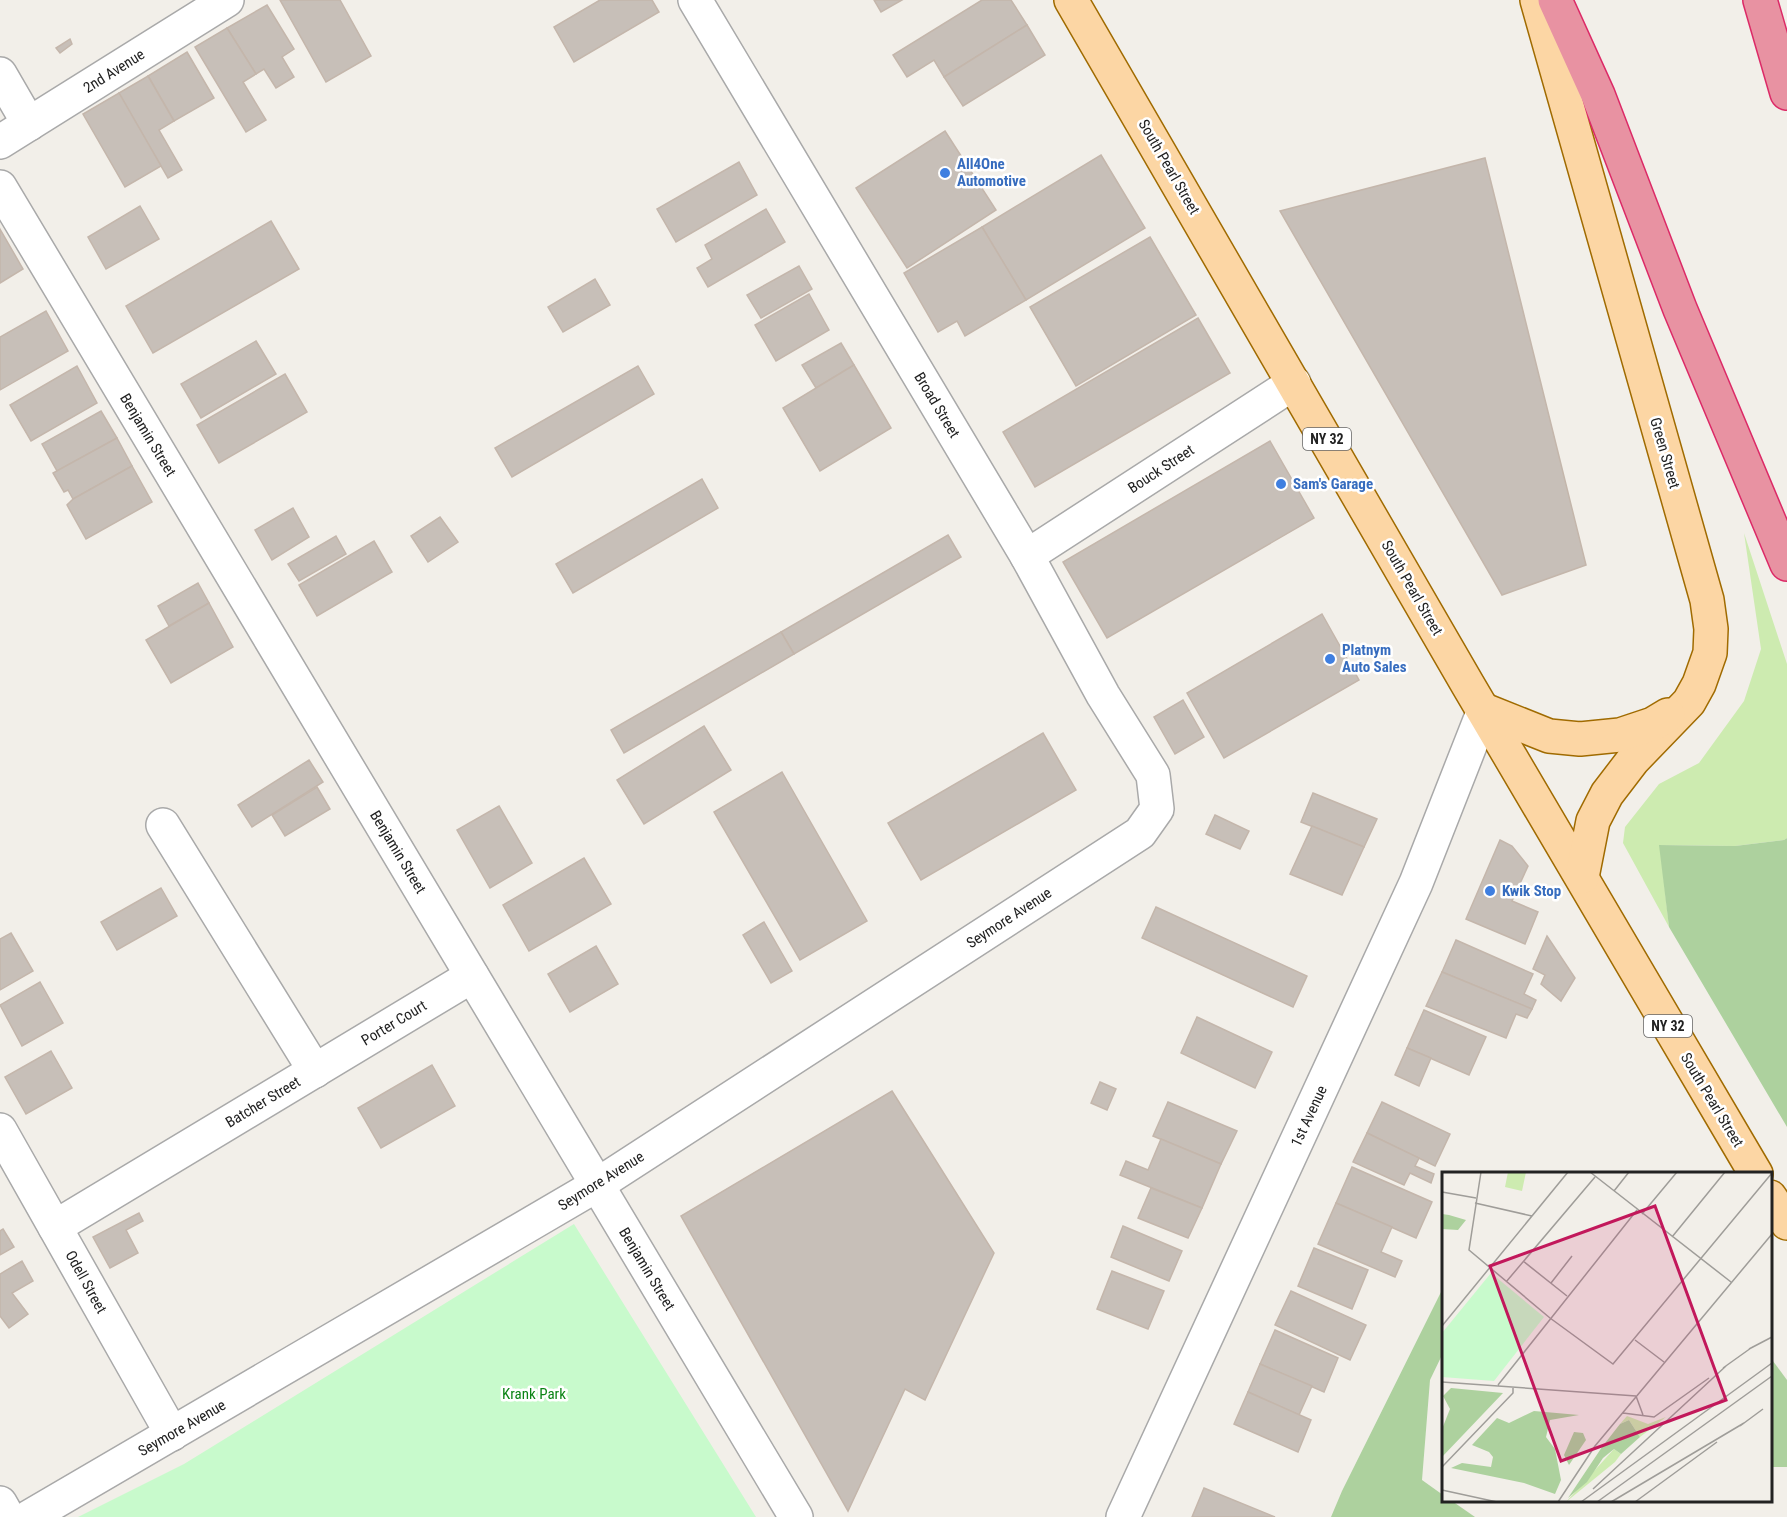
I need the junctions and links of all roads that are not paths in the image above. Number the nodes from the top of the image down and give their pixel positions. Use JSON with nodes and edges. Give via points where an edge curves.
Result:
{"nodes":[{"id":1,"x":227,"y":0,"type":"edge"},
{"id":2,"x":696,"y":0,"type":"edge"},
{"id":3,"x":1071,"y":0,"type":"edge"},
{"id":4,"x":1537,"y":0,"type":"edge"},
{"id":5,"x":1555,"y":0,"type":"edge"},
{"id":6,"x":1760,"y":0,"type":"edge"},
{"id":7,"x":0,"y":74,"type":"edge"},
{"id":8,"x":1787,"y":93,"type":"edge"},
{"id":9,"x":29,"y":124,"type":"junction"},
{"id":10,"x":0,"y":142,"type":"edge"},
{"id":11,"x":0,"y":187,"type":"edge"},
{"id":12,"x":1294,"y":383,"type":"junction"},
{"id":13,"x":1027,"y":556,"type":"junction"},
{"id":14,"x":1787,"y":564,"type":"edge"},
{"id":15,"x":1689,"y":702,"type":"junction"},
{"id":16,"x":1484,"y":710,"type":"junction"},
{"id":17,"x":1151,"y":815,"type":"joint"},
{"id":18,"x":163,"y":825,"type":"dead end"},
{"id":19,"x":1582,"y":878,"type":"junction"},
{"id":20,"x":472,"y":976,"type":"junction"},
{"id":21,"x":315,"y":1071,"type":"junction"},
{"id":22,"x":0,"y":1130,"type":"edge"},
{"id":23,"x":1755,"y":1172,"type":"edge"},
{"id":24,"x":597,"y":1185,"type":"junction"},
{"id":25,"x":1772,"y":1200,"type":"edge"},
{"id":26,"x":1787,"y":1223,"type":"edge"},
{"id":27,"x":55,"y":1227,"type":"junction"},
{"id":28,"x":172,"y":1434,"type":"junction"},
{"id":29,"x":0,"y":1503,"type":"edge"},
{"id":30,"x":8,"y":1517,"type":"edge"},
{"id":31,"x":29,"y":1517,"type":"edge"},
{"id":32,"x":796,"y":1517,"type":"edge"},
{"id":33,"x":1123,"y":1517,"type":"edge"}],
"edges":[{"from":1,"to":9,"type":"street","name":"2nd Avenue"},
{"from":2,"to":13,"type":"street","name":"Broad Street"},
{"from":3,"to":12,"type":"main road","name":"South Pearl Street","number":"NY 32"},
{"from":4,"to":15,"type":"main road","name":"Green Street","via":[[1707,600],[1710,653]]},
{"from":5,"to":14,"type":"highway","via":[[1598,95],[1680,309]]},
{"from":6,"to":8,"type":"highway"},
{"from":7,"to":9,"type":"street"},
{"from":9,"to":10,"type":"street","name":"2nd Avenue"},
{"from":11,"to":20,"type":"street","name":"Benjamin Street"},
{"from":12,"to":13,"type":"street","name":"Bouck Street"},
{"from":12,"to":16,"type":"main road","name":"South Pearl Street","number":"NY 32"},
{"from":13,"to":17,"type":"street","name":"Broad Street","via":[[1153,775],[1156,809]]},
{"from":15,"to":16,"type":"main road","via":[[1653,724],[1620,735],[1580,739],[1550,736]]},
{"from":15,"to":19,"type":"main road","name":"Green Street","via":[[1633,760],[1607,794],[1593,821]]},
{"from":16,"to":19,"type":"main road","name":"South Pearl Street","number":"NY 32"},
{"from":16,"to":33,"type":"street","name":"1st Avenue","via":[[1416,883]]},
{"from":17,"to":24,"type":"street","name":"Seymore Avenue","via":[[1140,833]]},
{"from":18,"to":21,"type":"street","name":"Batcher Street"},
{"from":19,"to":23,"type":"main road","name":"South Pearl Street","number":"NY 32"},
{"from":20,"to":21,"type":"street","name":"Porter Court"},
{"from":20,"to":24,"type":"street","name":"Benjamin Street"},
{"from":21,"to":27,"type":"street","name":"Batcher Street"},
{"from":22,"to":27,"type":"street","name":"Odell Street"},
{"from":24,"to":28,"type":"street","name":"Seymore Avenue"},
{"from":24,"to":32,"type":"street","name":"Benjamin Street"},
{"from":25,"to":26,"type":"main road"},
{"from":27,"to":28,"type":"street","name":"Odell Street"},
{"from":28,"to":31,"type":"street","name":"Seymore Avenue"},
{"from":29,"to":30,"type":"street"}]}
